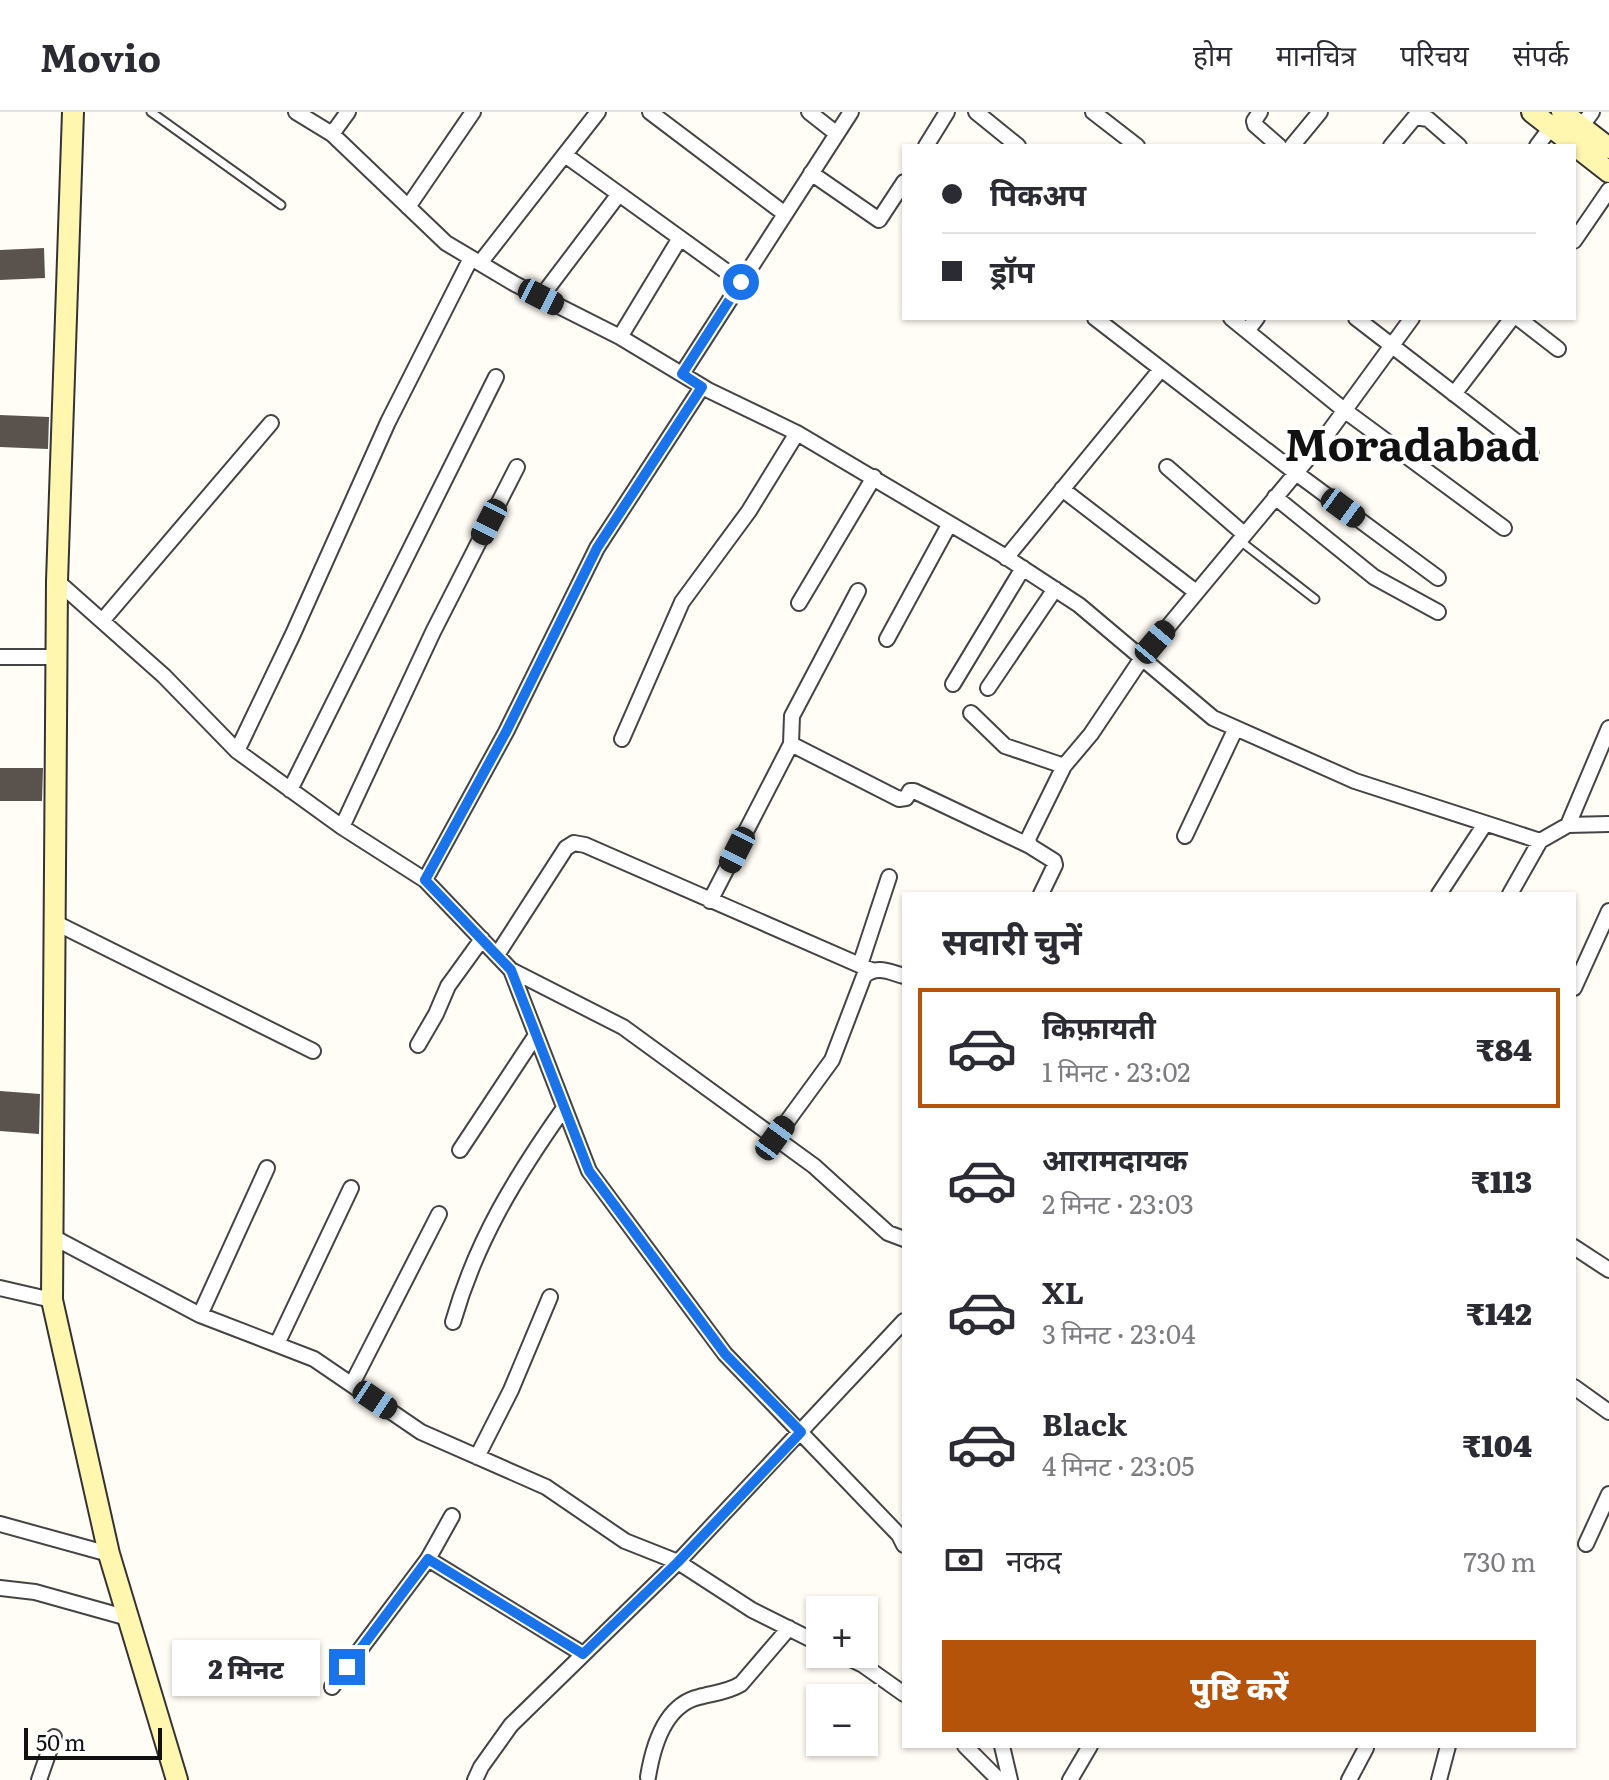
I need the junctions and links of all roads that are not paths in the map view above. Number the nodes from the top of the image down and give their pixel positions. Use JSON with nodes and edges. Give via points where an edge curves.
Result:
{"nodes":[{"id":1,"x":73,"y":112,"type":"edge"},
{"id":2,"x":151,"y":112,"type":"edge"},
{"id":3,"x":296,"y":112,"type":"edge"},
{"id":4,"x":348,"y":112,"type":"edge"},
{"id":5,"x":473,"y":112,"type":"edge"},
{"id":6,"x":598,"y":112,"type":"edge"},
{"id":7,"x":650,"y":112,"type":"edge"},
{"id":8,"x":809,"y":112,"type":"edge"},
{"id":9,"x":851,"y":112,"type":"edge"},
{"id":10,"x":947,"y":112,"type":"edge"},
{"id":11,"x":976,"y":112,"type":"edge"},
{"id":12,"x":1093,"y":112,"type":"edge"},
{"id":13,"x":1260,"y":112,"type":"edge"},
{"id":14,"x":1320,"y":112,"type":"edge"},
{"id":15,"x":1532,"y":112,"type":"edge"},
{"id":16,"x":1558,"y":117,"type":"edge"},
{"id":17,"x":1586,"y":119,"type":"edge"},
{"id":18,"x":332,"y":134,"type":"junction"},
{"id":19,"x":837,"y":134,"type":"junction"},
{"id":20,"x":927,"y":144,"type":"edge"},
{"id":21,"x":1016,"y":144,"type":"edge"},
{"id":22,"x":1134,"y":144,"type":"edge"},
{"id":23,"x":1277,"y":144,"type":"edge"},
{"id":24,"x":1294,"y":144,"type":"edge"},
{"id":25,"x":1393,"y":144,"type":"edge"},
{"id":26,"x":1457,"y":144,"type":"edge"},
{"id":27,"x":1538,"y":144,"type":"edge"},
{"id":28,"x":1609,"y":148,"type":"edge"},
{"id":29,"x":565,"y":155,"type":"junction"},
{"id":30,"x":1609,"y":172,"type":"edge"},
{"id":31,"x":811,"y":173,"type":"junction"},
{"id":32,"x":902,"y":185,"type":"edge"},
{"id":33,"x":1609,"y":190,"type":"edge"},
{"id":34,"x":619,"y":194,"type":"junction"},
{"id":35,"x":281,"y":205,"type":"dead end"},
{"id":36,"x":408,"y":207,"type":"junction"},
{"id":37,"x":785,"y":214,"type":"junction"},
{"id":38,"x":1576,"y":236,"type":"edge"},
{"id":39,"x":680,"y":238,"type":"junction"},
{"id":40,"x":476,"y":261,"type":"junction"},
{"id":41,"x":741,"y":282,"type":"junction"},
{"id":42,"x":541,"y":297,"type":"junction"},
{"id":43,"x":1098,"y":320,"type":"edge"},
{"id":44,"x":1233,"y":320,"type":"edge"},
{"id":45,"x":1255,"y":320,"type":"edge"},
{"id":46,"x":1359,"y":320,"type":"edge"},
{"id":47,"x":1411,"y":320,"type":"edge"},
{"id":48,"x":1513,"y":320,"type":"edge"},
{"id":49,"x":1518,"y":320,"type":"edge"},
{"id":50,"x":1247,"y":331,"type":"junction"},
{"id":51,"x":620,"y":337,"type":"junction"},
{"id":52,"x":1392,"y":346,"type":"junction"},
{"id":53,"x":1558,"y":349,"type":"dead end"},
{"id":54,"x":1161,"y":369,"type":"junction"},
{"id":55,"x":682,"y":374,"type":"junction"},
{"id":56,"x":496,"y":377,"type":"dead end"},
{"id":57,"x":702,"y":387,"type":"junction"},
{"id":58,"x":1454,"y":394,"type":"junction"},
{"id":59,"x":1344,"y":410,"type":"junction"},
{"id":60,"x":271,"y":423,"type":"dead end"},
{"id":61,"x":797,"y":433,"type":"junction"},
{"id":62,"x":1531,"y":453,"type":"dead end"},
{"id":63,"x":517,"y":467,"type":"dead end"},
{"id":64,"x":1167,"y":467,"type":"dead end"},
{"id":65,"x":1296,"y":473,"type":"junction"},
{"id":66,"x":874,"y":477,"type":"junction"},
{"id":67,"x":1062,"y":489,"type":"junction"},
{"id":68,"x":1275,"y":497,"type":"junction"},
{"id":69,"x":949,"y":525,"type":"junction"},
{"id":70,"x":1504,"y":528,"type":"dead end"},
{"id":71,"x":1241,"y":537,"type":"junction"},
{"id":72,"x":1006,"y":558,"type":"junction"},
{"id":73,"x":1023,"y":568,"type":"junction"},
{"id":74,"x":1438,"y":578,"type":"dead end"},
{"id":75,"x":57,"y":581,"type":"junction"},
{"id":76,"x":1055,"y":589,"type":"junction"},
{"id":77,"x":858,"y":591,"type":"dead end"},
{"id":78,"x":1196,"y":592,"type":"junction"},
{"id":79,"x":1315,"y":599,"type":"dead end"},
{"id":80,"x":799,"y":603,"type":"dead end"},
{"id":81,"x":1438,"y":612,"type":"dead end"},
{"id":82,"x":102,"y":621,"type":"junction"},
{"id":83,"x":887,"y":639,"type":"dead end"},
{"id":84,"x":0,"y":657,"type":"edge"},
{"id":85,"x":57,"y":657,"type":"junction"},
{"id":86,"x":1142,"y":658,"type":"junction"},
{"id":87,"x":953,"y":684,"type":"dead end"},
{"id":88,"x":988,"y":688,"type":"dead end"},
{"id":89,"x":971,"y":713,"type":"dead end"},
{"id":90,"x":1609,"y":728,"type":"edge"},
{"id":91,"x":1235,"y":730,"type":"junction"},
{"id":92,"x":622,"y":739,"type":"dead end"},
{"id":93,"x":791,"y":744,"type":"junction"},
{"id":94,"x":237,"y":751,"type":"junction"},
{"id":95,"x":1064,"y":766,"type":"junction"},
{"id":96,"x":290,"y":790,"type":"junction"},
{"id":97,"x":1485,"y":824,"type":"junction"},
{"id":98,"x":1609,"y":824,"type":"edge"},
{"id":99,"x":1568,"y":825,"type":"junction"},
{"id":100,"x":342,"y":827,"type":"junction"},
{"id":101,"x":1185,"y":836,"type":"dead end"},
{"id":102,"x":1540,"y":841,"type":"junction"},
{"id":103,"x":1030,"y":846,"type":"junction"},
{"id":104,"x":889,"y":877,"type":"dead end"},
{"id":105,"x":425,"y":880,"type":"junction"},
{"id":106,"x":1042,"y":892,"type":"edge"},
{"id":107,"x":1440,"y":892,"type":"edge"},
{"id":108,"x":1511,"y":892,"type":"edge"},
{"id":109,"x":710,"y":901,"type":"junction"},
{"id":110,"x":1609,"y":911,"type":"edge"},
{"id":111,"x":56,"y":923,"type":"junction"},
{"id":112,"x":482,"y":939,"type":"junction"},
{"id":113,"x":497,"y":955,"type":"junction"},
{"id":114,"x":865,"y":968,"type":"junction"},
{"id":115,"x":511,"y":970,"type":"junction"},
{"id":116,"x":902,"y":975,"type":"edge"},
{"id":117,"x":1576,"y":984,"type":"edge"},
{"id":118,"x":536,"y":1035,"type":"junction"},
{"id":119,"x":418,"y":1045,"type":"dead end"},
{"id":120,"x":313,"y":1051,"type":"dead end"},
{"id":121,"x":564,"y":1108,"type":"junction"},
{"id":122,"x":775,"y":1138,"type":"junction"},
{"id":123,"x":460,"y":1150,"type":"dead end"},
{"id":124,"x":267,"y":1168,"type":"dead end"},
{"id":125,"x":351,"y":1188,"type":"dead end"},
{"id":126,"x":439,"y":1214,"type":"dead end"},
{"id":127,"x":53,"y":1237,"type":"junction"},
{"id":128,"x":902,"y":1238,"type":"edge"},
{"id":129,"x":1576,"y":1248,"type":"edge"},
{"id":130,"x":1609,"y":1270,"type":"edge"},
{"id":131,"x":0,"y":1288,"type":"edge"},
{"id":132,"x":550,"y":1297,"type":"dead end"},
{"id":133,"x":52,"y":1300,"type":"junction"},
{"id":134,"x":200,"y":1315,"type":"junction"},
{"id":135,"x":453,"y":1322,"type":"dead end"},
{"id":136,"x":902,"y":1323,"type":"edge"},
{"id":137,"x":277,"y":1344,"type":"junction"},
{"id":138,"x":352,"y":1384,"type":"junction"},
{"id":139,"x":1576,"y":1388,"type":"edge"},
{"id":140,"x":1609,"y":1412,"type":"edge"},
{"id":141,"x":801,"y":1432,"type":"junction"},
{"id":142,"x":477,"y":1457,"type":"junction"},
{"id":143,"x":1609,"y":1494,"type":"edge"},
{"id":144,"x":452,"y":1516,"type":"dead end"},
{"id":145,"x":0,"y":1524,"type":"edge"},
{"id":146,"x":902,"y":1541,"type":"edge"},
{"id":147,"x":1586,"y":1544,"type":"dead end"},
{"id":148,"x":109,"y":1554,"type":"junction"},
{"id":149,"x":428,"y":1559,"type":"junction"},
{"id":150,"x":678,"y":1562,"type":"junction"},
{"id":151,"x":0,"y":1588,"type":"edge"},
{"id":152,"x":128,"y":1618,"type":"junction"},
{"id":153,"x":789,"y":1628,"type":"junction"},
{"id":154,"x":806,"y":1637,"type":"edge"},
{"id":155,"x":583,"y":1654,"type":"junction"},
{"id":156,"x":867,"y":1668,"type":"edge"},
{"id":157,"x":332,"y":1687,"type":"dead end"},
{"id":158,"x":902,"y":1693,"type":"edge"},
{"id":159,"x":54,"y":1737,"type":"dead end"},
{"id":160,"x":967,"y":1748,"type":"edge"},
{"id":161,"x":1002,"y":1748,"type":"edge"},
{"id":162,"x":1089,"y":1748,"type":"edge"},
{"id":163,"x":1366,"y":1748,"type":"edge"},
{"id":164,"x":1447,"y":1748,"type":"edge"},
{"id":165,"x":648,"y":1777,"type":"dead end"},
{"id":166,"x":39,"y":1780,"type":"edge"},
{"id":167,"x":177,"y":1780,"type":"edge"},
{"id":168,"x":475,"y":1780,"type":"edge"},
{"id":169,"x":999,"y":1780,"type":"edge"},
{"id":170,"x":1010,"y":1780,"type":"edge"},
{"id":171,"x":1070,"y":1780,"type":"edge"},
{"id":172,"x":1349,"y":1780,"type":"edge"},
{"id":173,"x":1439,"y":1780,"type":"edge"}],
"edges":[{"from":1,"to":75,"type":"main road"},
{"from":2,"to":35,"type":"lane"},
{"from":3,"to":18,"type":"street"},
{"from":4,"to":18,"type":"street"},
{"from":5,"to":36,"type":"street"},
{"from":6,"to":29,"type":"street"},
{"from":7,"to":37,"type":"street"},
{"from":8,"to":19,"type":"street"},
{"from":9,"to":19,"type":"street"},
{"from":10,"to":20,"type":"street"},
{"from":11,"to":21,"type":"street"},
{"from":12,"to":22,"type":"street"},
{"from":13,"to":23,"type":"street","via":[[1255,125]]},
{"from":14,"to":24,"type":"street"},
{"from":15,"to":16,"type":"main road"},
{"from":16,"to":17,"type":"main road"},
{"from":16,"to":27,"type":"street"},
{"from":16,"to":30,"type":"main road"},
{"from":17,"to":28,"type":"main road"},
{"from":18,"to":36,"type":"street"},
{"from":19,"to":31,"type":"street"},
{"from":25,"to":26,"type":"street","via":[[1415,117],[1428,119]]},
{"from":29,"to":34,"type":"street"},
{"from":29,"to":40,"type":"street"},
{"from":31,"to":32,"type":"street","via":[[879,220]]},
{"from":31,"to":37,"type":"street"},
{"from":33,"to":38,"type":"street"},
{"from":34,"to":39,"type":"street"},
{"from":34,"to":42,"type":"street"},
{"from":36,"to":40,"type":"street","via":[[446,243]]},
{"from":37,"to":41,"type":"street"},
{"from":39,"to":41,"type":"street"},
{"from":39,"to":51,"type":"street"},
{"from":40,"to":42,"type":"street"},
{"from":40,"to":94,"type":"street","via":[[388,422]]},
{"from":41,"to":55,"type":"street"},
{"from":42,"to":51,"type":"street"},
{"from":43,"to":54,"type":"street"},
{"from":44,"to":50,"type":"street"},
{"from":45,"to":50,"type":"street"},
{"from":46,"to":52,"type":"street"},
{"from":47,"to":52,"type":"street"},
{"from":48,"to":58,"type":"street"},
{"from":49,"to":53,"type":"street"},
{"from":50,"to":59,"type":"street"},
{"from":51,"to":55,"type":"street"},
{"from":52,"to":58,"type":"street"},
{"from":52,"to":59,"type":"street"},
{"from":54,"to":65,"type":"street"},
{"from":54,"to":67,"type":"street"},
{"from":55,"to":57,"type":"street"},
{"from":56,"to":96,"type":"street"},
{"from":57,"to":61,"type":"street"},
{"from":57,"to":105,"type":"street","via":[[597,548]]},
{"from":58,"to":62,"type":"street"},
{"from":59,"to":65,"type":"street"},
{"from":59,"to":70,"type":"street"},
{"from":60,"to":82,"type":"street"},
{"from":61,"to":66,"type":"street"},
{"from":61,"to":92,"type":"street","via":[[749,511],[692,584]]},
{"from":63,"to":100,"type":"street"},
{"from":64,"to":71,"type":"street"},
{"from":65,"to":68,"type":"street"},
{"from":65,"to":74,"type":"street"},
{"from":66,"to":69,"type":"street"},
{"from":66,"to":80,"type":"street"},
{"from":67,"to":72,"type":"street"},
{"from":67,"to":78,"type":"street"},
{"from":68,"to":71,"type":"street"},
{"from":68,"to":81,"type":"street","via":[[1374,577]]},
{"from":69,"to":72,"type":"street"},
{"from":69,"to":83,"type":"street"},
{"from":71,"to":78,"type":"street"},
{"from":71,"to":79,"type":"lane"},
{"from":72,"to":73,"type":"street"},
{"from":73,"to":76,"type":"street"},
{"from":73,"to":87,"type":"street"},
{"from":75,"to":82,"type":"street"},
{"from":75,"to":85,"type":"main road"},
{"from":76,"to":86,"type":"street"},
{"from":76,"to":88,"type":"street"},
{"from":77,"to":93,"type":"street","via":[[792,716]]},
{"from":78,"to":86,"type":"street"},
{"from":82,"to":94,"type":"street"},
{"from":84,"to":85,"type":"street"},
{"from":85,"to":111,"type":"main road"},
{"from":86,"to":91,"type":"street"},
{"from":86,"to":95,"type":"street"},
{"from":89,"to":95,"type":"street","via":[[1005,746]]},
{"from":90,"to":99,"type":"street"},
{"from":91,"to":97,"type":"street","via":[[1355,781]]},
{"from":91,"to":101,"type":"street"},
{"from":93,"to":103,"type":"street","via":[[899,799],[914,791]]},
{"from":93,"to":109,"type":"street"},
{"from":94,"to":96,"type":"street"},
{"from":95,"to":103,"type":"street","via":[[1028,839]]},
{"from":96,"to":100,"type":"street"},
{"from":97,"to":102,"type":"street"},
{"from":97,"to":107,"type":"street"},
{"from":98,"to":99,"type":"street"},
{"from":99,"to":102,"type":"street"},
{"from":100,"to":105,"type":"street"},
{"from":102,"to":108,"type":"street"},
{"from":103,"to":106,"type":"street","via":[[1054,861]]},
{"from":104,"to":114,"type":"street"},
{"from":105,"to":112,"type":"street"},
{"from":109,"to":113,"type":"street","via":[[574,843]]},
{"from":109,"to":114,"type":"street"},
{"from":110,"to":117,"type":"street"},
{"from":111,"to":120,"type":"street"},
{"from":111,"to":127,"type":"main road"},
{"from":112,"to":113,"type":"street"},
{"from":112,"to":119,"type":"street","via":[[448,986]]},
{"from":113,"to":115,"type":"street"},
{"from":114,"to":116,"type":"street"},
{"from":114,"to":122,"type":"street","via":[[832,1060]]},
{"from":115,"to":118,"type":"street"},
{"from":115,"to":122,"type":"street","via":[[623,1027]]},
{"from":118,"to":121,"type":"street"},
{"from":118,"to":123,"type":"street"},
{"from":121,"to":135,"type":"street","via":[[507,1192]]},
{"from":121,"to":141,"type":"street","via":[[589,1171],[645,1248],[725,1354]]},
{"from":122,"to":128,"type":"street","via":[[888,1233]]},
{"from":124,"to":134,"type":"street"},
{"from":125,"to":137,"type":"street"},
{"from":126,"to":138,"type":"street"},
{"from":127,"to":133,"type":"main road"},
{"from":127,"to":134,"type":"street"},
{"from":129,"to":130,"type":"street"},
{"from":131,"to":133,"type":"street"},
{"from":132,"to":142,"type":"street"},
{"from":133,"to":148,"type":"main road"},
{"from":134,"to":137,"type":"street"},
{"from":136,"to":141,"type":"street"},
{"from":137,"to":138,"type":"street","via":[[314,1359]]},
{"from":138,"to":142,"type":"street","via":[[421,1432]]},
{"from":139,"to":140,"type":"street"},
{"from":141,"to":146,"type":"street"},
{"from":141,"to":150,"type":"street"},
{"from":142,"to":150,"type":"street","via":[[546,1487],[625,1541]]},
{"from":143,"to":147,"type":"street"},
{"from":144,"to":149,"type":"street"},
{"from":145,"to":148,"type":"street"},
{"from":148,"to":152,"type":"main road"},
{"from":149,"to":155,"type":"street"},
{"from":149,"to":157,"type":"street"},
{"from":150,"to":153,"type":"street"},
{"from":150,"to":155,"type":"street"},
{"from":151,"to":152,"type":"street","via":[[35,1592]]},
{"from":152,"to":167,"type":"main road"},
{"from":153,"to":154,"type":"street"},
{"from":153,"to":165,"type":"street","via":[[741,1684],[688,1700],[674,1710],[657,1740]]},
{"from":155,"to":168,"type":"street","via":[[511,1725]]},
{"from":156,"to":158,"type":"street"},
{"from":159,"to":166,"type":"street"},
{"from":160,"to":169,"type":"street"},
{"from":161,"to":170,"type":"street"},
{"from":162,"to":171,"type":"street"},
{"from":163,"to":172,"type":"street"},
{"from":164,"to":173,"type":"street"}]}
